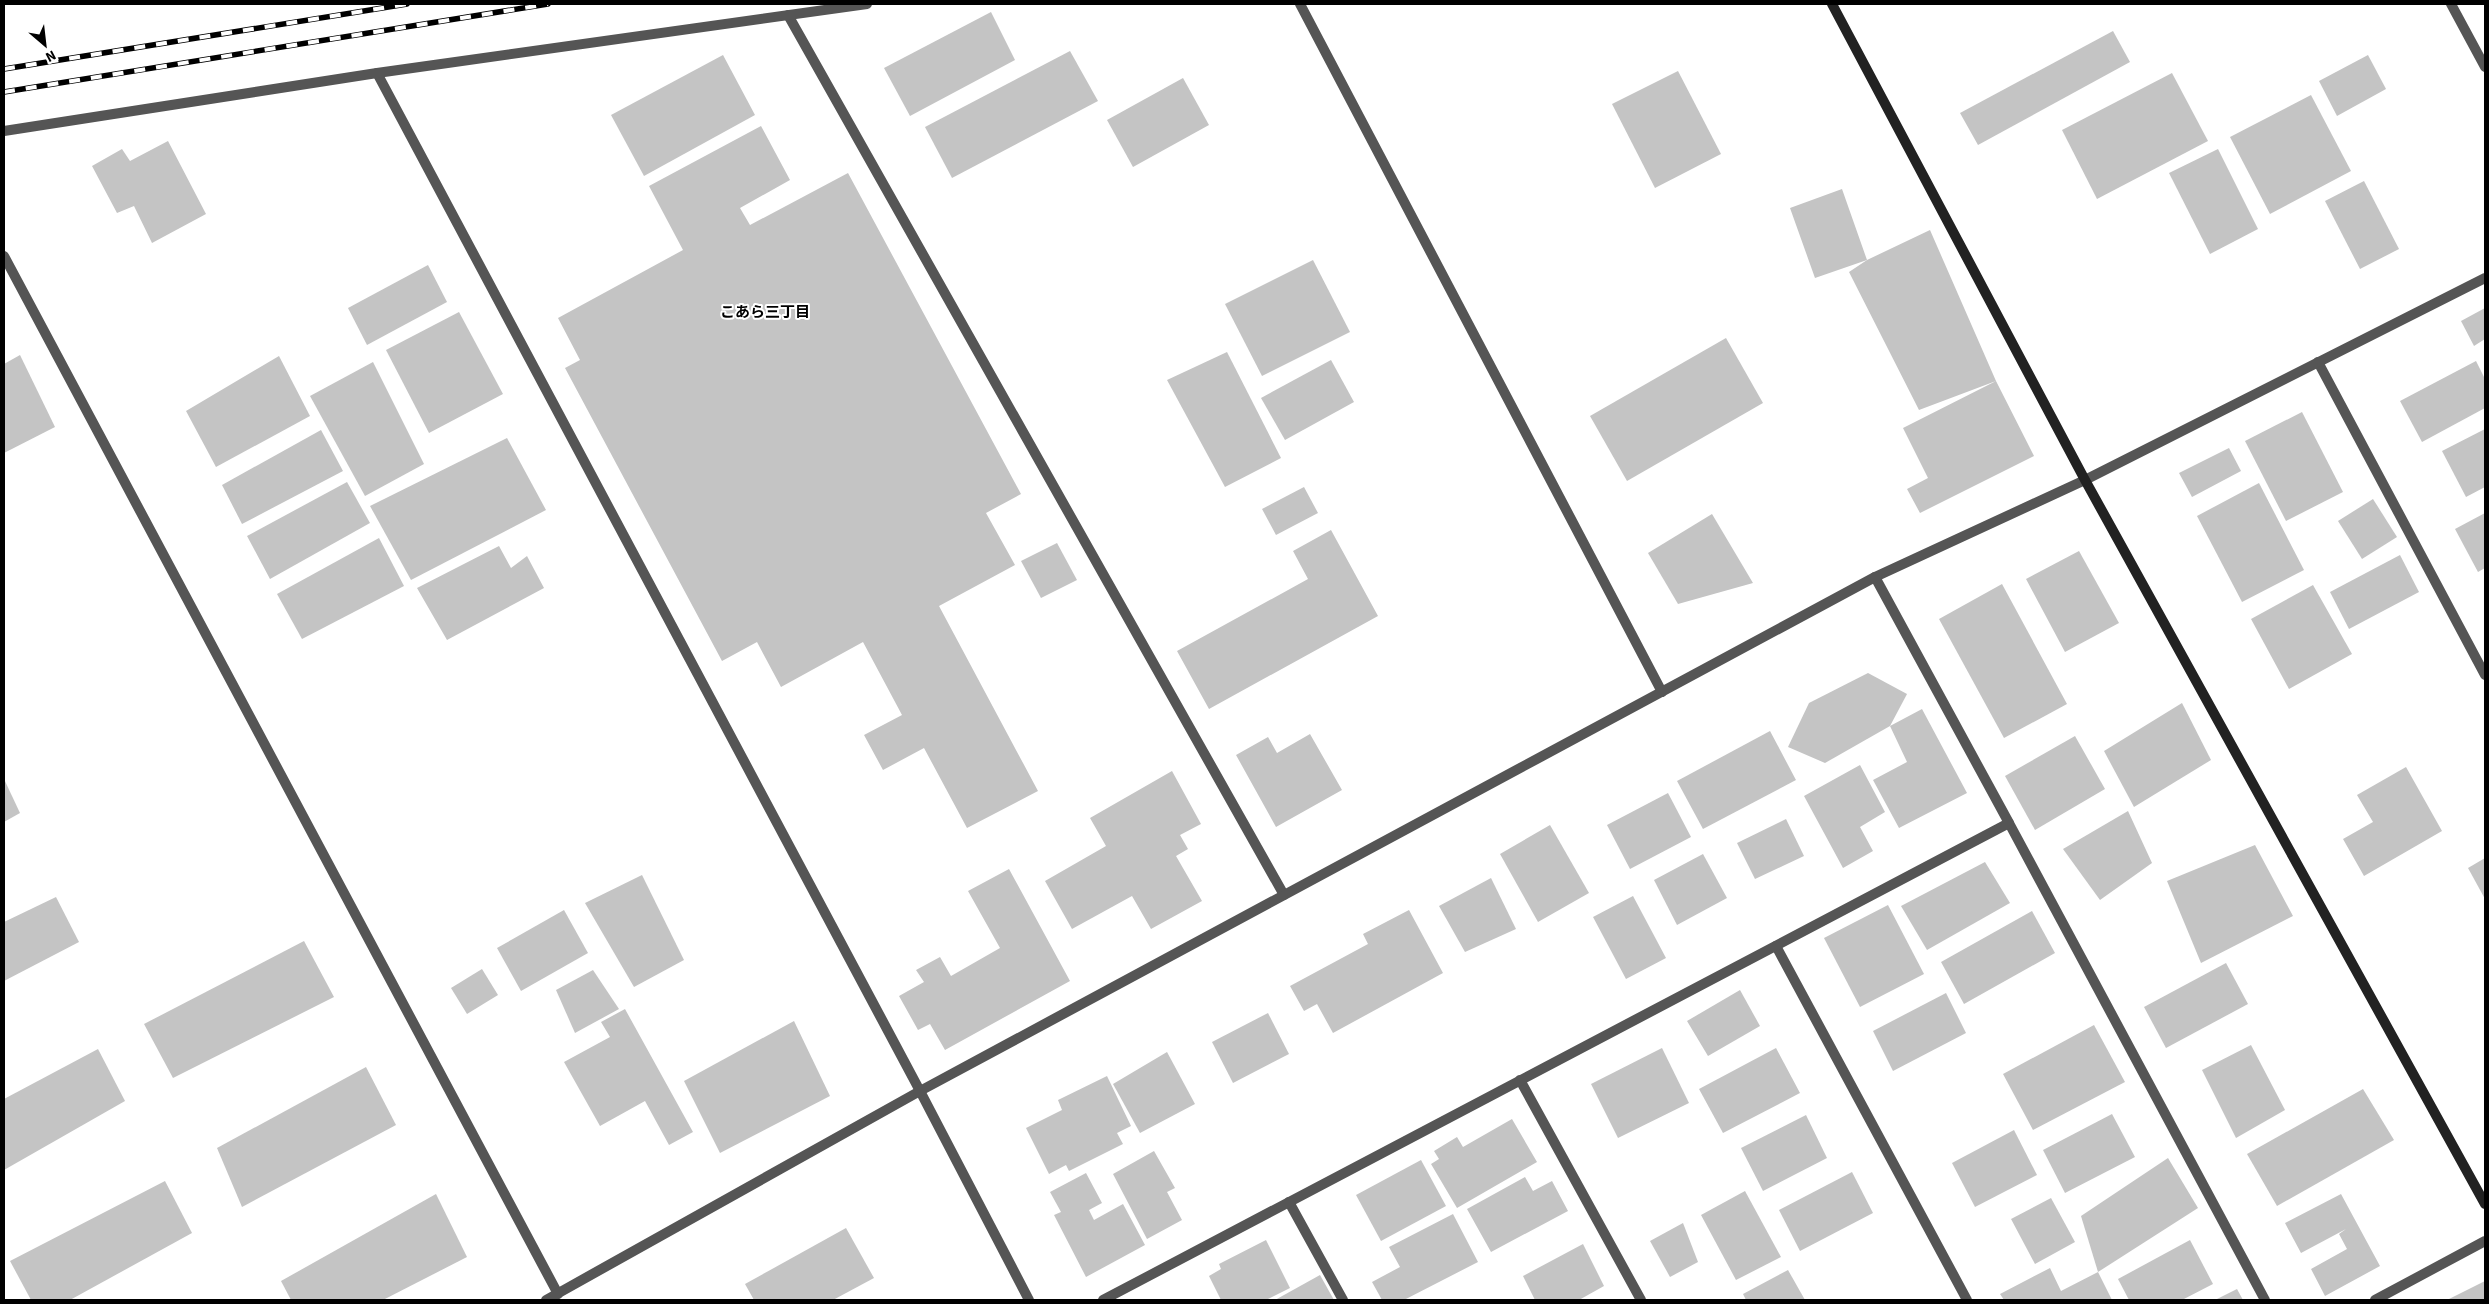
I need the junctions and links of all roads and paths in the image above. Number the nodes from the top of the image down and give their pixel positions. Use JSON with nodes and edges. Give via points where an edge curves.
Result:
{"nodes":[{"id":1,"x":867,"y":4,"type":"edge"},
{"id":2,"x":1300,"y":4,"type":"edge"},
{"id":3,"x":1832,"y":4,"type":"edge"},
{"id":4,"x":2451,"y":4,"type":"edge"},
{"id":5,"x":788,"y":15,"type":"junction"},
{"id":6,"x":2485,"y":67,"type":"edge"},
{"id":7,"x":378,"y":73,"type":"junction"},
{"id":8,"x":4,"y":131,"type":"edge"},
{"id":9,"x":4,"y":256,"type":"edge"},
{"id":10,"x":2485,"y":278,"type":"edge"},
{"id":11,"x":2318,"y":362,"type":"junction"},
{"id":12,"x":2085,"y":480,"type":"junction"},
{"id":13,"x":1876,"y":577,"type":"junction"},
{"id":14,"x":2485,"y":675,"type":"edge"},
{"id":15,"x":1662,"y":692,"type":"junction"},
{"id":16,"x":2009,"y":823,"type":"junction"},
{"id":17,"x":1284,"y":895,"type":"junction"},
{"id":18,"x":1776,"y":946,"type":"junction"},
{"id":19,"x":1520,"y":1080,"type":"junction"},
{"id":20,"x":920,"y":1091,"type":"junction"},
{"id":21,"x":1289,"y":1202,"type":"junction"},
{"id":22,"x":2485,"y":1204,"type":"edge"},
{"id":23,"x":2485,"y":1241,"type":"edge"},
{"id":24,"x":558,"y":1294,"type":"junction"},
{"id":25,"x":546,"y":1300,"type":"edge"},
{"id":26,"x":1029,"y":1300,"type":"edge"},
{"id":27,"x":1102,"y":1300,"type":"edge"},
{"id":28,"x":1343,"y":1300,"type":"edge"},
{"id":29,"x":1641,"y":1300,"type":"edge"},
{"id":30,"x":1967,"y":1300,"type":"edge"},
{"id":31,"x":2265,"y":1300,"type":"edge"},
{"id":32,"x":2375,"y":1300,"type":"edge"}],
"edges":[{"from":1,"to":5,"type":"street"},
{"from":2,"to":15,"type":"street"},
{"from":3,"to":12,"type":"street"},
{"from":4,"to":6,"type":"street"},
{"from":5,"to":7,"type":"street"},
{"from":5,"to":17,"type":"street"},
{"from":7,"to":8,"type":"street"},
{"from":7,"to":20,"type":"street"},
{"from":9,"to":24,"type":"street"},
{"from":10,"to":11,"type":"street"},
{"from":11,"to":12,"type":"street"},
{"from":11,"to":14,"type":"street"},
{"from":12,"to":13,"type":"street"},
{"from":12,"to":22,"type":"street"},
{"from":13,"to":15,"type":"street"},
{"from":13,"to":16,"type":"street"},
{"from":15,"to":17,"type":"street"},
{"from":16,"to":18,"type":"street"},
{"from":16,"to":31,"type":"street"},
{"from":17,"to":20,"type":"street"},
{"from":18,"to":19,"type":"street"},
{"from":18,"to":30,"type":"street"},
{"from":19,"to":21,"type":"street"},
{"from":19,"to":29,"type":"street"},
{"from":20,"to":24,"type":"street"},
{"from":20,"to":26,"type":"street"},
{"from":21,"to":27,"type":"street"},
{"from":21,"to":28,"type":"street"},
{"from":23,"to":32,"type":"street"},
{"from":24,"to":25,"type":"street"}]}
